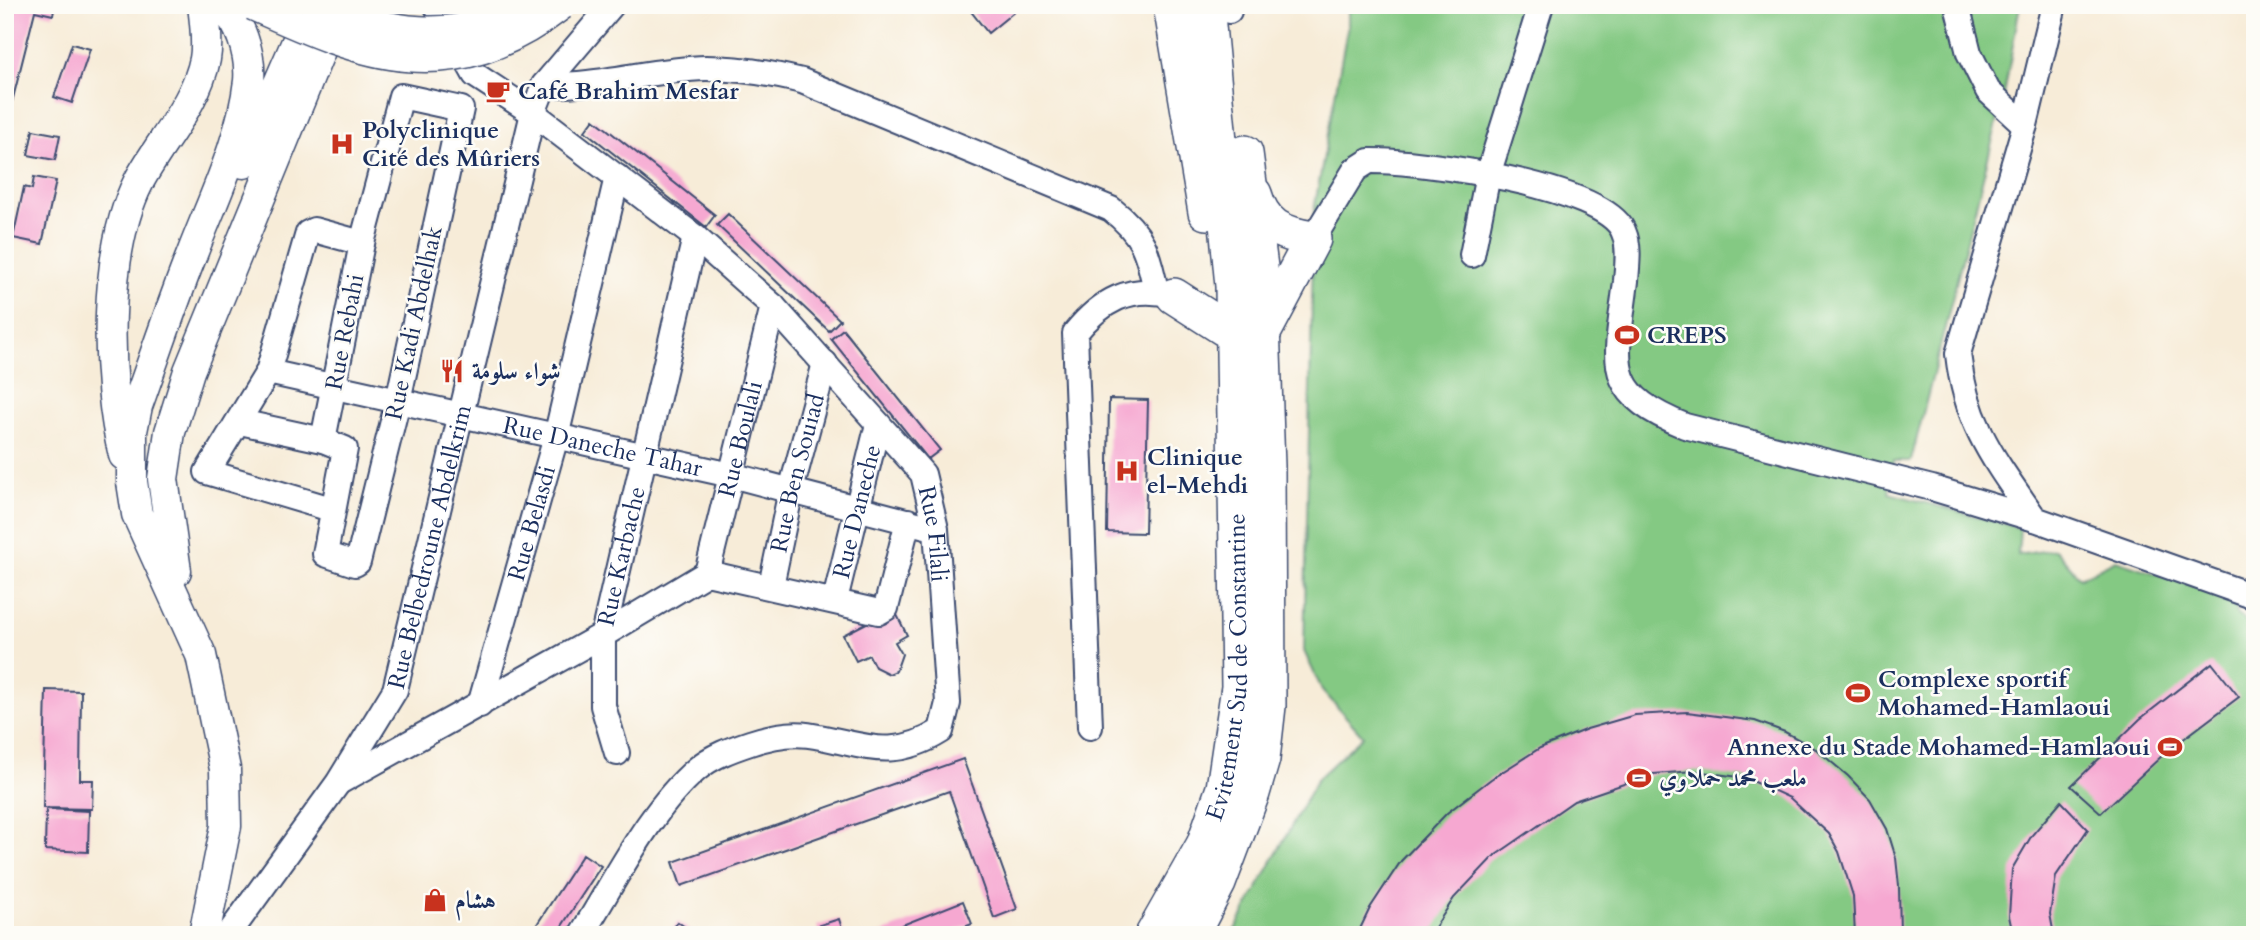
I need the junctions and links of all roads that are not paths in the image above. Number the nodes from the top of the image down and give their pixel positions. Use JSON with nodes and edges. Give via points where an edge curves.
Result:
{"nodes":[{"id":1,"x":204,"y":5,"type":"edge"},
{"id":2,"x":218,"y":5,"type":"edge"},
{"id":3,"x":253,"y":5,"type":"edge"},
{"id":4,"x":314,"y":5,"type":"edge"},
{"id":5,"x":338,"y":5,"type":"edge"},
{"id":6,"x":436,"y":5,"type":"edge"},
{"id":7,"x":522,"y":5,"type":"edge"},
{"id":8,"x":561,"y":5,"type":"edge"},
{"id":9,"x":612,"y":5,"type":"edge"},
{"id":10,"x":1171,"y":5,"type":"edge"},
{"id":11,"x":1541,"y":5,"type":"edge"},
{"id":12,"x":1957,"y":5,"type":"edge"},
{"id":13,"x":2054,"y":5,"type":"edge"},
{"id":14,"x":1223,"y":7,"type":"edge"},
{"id":15,"x":544,"y":85,"type":"junction"},
{"id":16,"x":401,"y":96,"type":"joint"},
{"id":17,"x":533,"y":113,"type":"junction"},
{"id":18,"x":2025,"y":125,"type":"junction"},
{"id":19,"x":1247,"y":170,"type":"junction"},
{"id":20,"x":1488,"y":174,"type":"junction"},
{"id":21,"x":617,"y":177,"type":"junction"},
{"id":22,"x":695,"y":237,"type":"junction"},
{"id":23,"x":1313,"y":239,"type":"junction"},
{"id":24,"x":362,"y":243,"type":"junction"},
{"id":25,"x":1472,"y":255,"type":"dead end"},
{"id":26,"x":1217,"y":279,"type":"junction"},
{"id":27,"x":1165,"y":293,"type":"junction"},
{"id":28,"x":773,"y":306,"type":"junction"},
{"id":29,"x":1224,"y":328,"type":"junction"},
{"id":30,"x":1263,"y":333,"type":"junction"},
{"id":31,"x":825,"y":363,"type":"junction"},
{"id":32,"x":268,"y":372,"type":"junction"},
{"id":33,"x":335,"y":387,"type":"junction"},
{"id":34,"x":1233,"y":393,"type":"junction"},
{"id":35,"x":398,"y":401,"type":"junction"},
{"id":36,"x":463,"y":414,"type":"junction"},
{"id":37,"x":240,"y":422,"type":"junction"},
{"id":38,"x":878,"y":424,"type":"junction"},
{"id":39,"x":556,"y":437,"type":"junction"},
{"id":40,"x":323,"y":440,"type":"junction"},
{"id":41,"x":645,"y":456,"type":"junction"},
{"id":42,"x":731,"y":475,"type":"junction"},
{"id":43,"x":132,"y":482,"type":"junction"},
{"id":44,"x":791,"y":490,"type":"junction"},
{"id":45,"x":857,"y":507,"type":"junction"},
{"id":46,"x":331,"y":509,"type":"junction"},
{"id":47,"x":2035,"y":519,"type":"junction"},
{"id":48,"x":908,"y":521,"type":"junction"},
{"id":49,"x":936,"y":529,"type":"junction"},
{"id":50,"x":707,"y":573,"type":"junction"},
{"id":51,"x":771,"y":586,"type":"junction"},
{"id":52,"x":2255,"y":597,"type":"edge"},
{"id":53,"x":835,"y":600,"type":"junction"},
{"id":54,"x":183,"y":610,"type":"junction"},
{"id":55,"x":603,"y":635,"type":"junction"},
{"id":56,"x":480,"y":705,"type":"junction"},
{"id":57,"x":1090,"y":727,"type":"dead end"},
{"id":58,"x":617,"y":753,"type":"dead end"},
{"id":59,"x":338,"y":783,"type":"junction"},
{"id":60,"x":204,"y":935,"type":"edge"},
{"id":61,"x":228,"y":935,"type":"edge"},
{"id":62,"x":581,"y":935,"type":"edge"},
{"id":63,"x":1153,"y":935,"type":"edge"},
{"id":64,"x":1191,"y":935,"type":"edge"}],
"edges":[{"from":1,"to":43,"type":"main road","via":[[205,60],[184,108],[138,183],[121,230],[112,305],[114,416]]},
{"from":2,"to":43,"type":"main road","via":[[237,23],[245,48],[249,78],[244,108],[137,406]]},
{"from":3,"to":8,"type":"main road","bridge":true,"via":[[318,35],[372,53],[425,58],[469,53],[512,37]]},
{"from":4,"to":7,"type":"main road","bridge":true,"via":[[384,29],[425,33],[475,26]]},
{"from":4,"to":54,"type":"main road","via":[[245,162],[153,409],[145,483]]},
{"from":5,"to":54,"type":"main road","via":[[195,358],[170,432],[163,479]]},
{"from":6,"to":17,"type":"street","name":"Rue Filali","via":[[475,75]]},
{"from":9,"to":15,"type":"street","name":"Rue Belbedroune Abdelkrim"},
{"from":10,"to":26,"type":"highway"},
{"from":11,"to":20,"type":"street"},
{"from":12,"to":18,"type":"street","via":[[1969,53],[1988,92]]},
{"from":13,"to":18,"type":"street"},
{"from":14,"to":19,"type":"highway","name":"Evitement Sud de Constantine"},
{"from":14,"to":34,"type":"highway","name":"Evitement Sud de Constantine","via":[[1219,110],[1233,286]]},
{"from":15,"to":17,"type":"street","name":"Rue Belbedroune Abdelkrim"},
{"from":15,"to":27,"type":"street","via":[[607,83],[703,68],[754,69],[802,81],[1111,209],[1133,226]]},
{"from":16,"to":24,"type":"street","name":"Rue Rebahi"},
{"from":16,"to":35,"type":"street","name":"Rue Kadi Abdelhak","via":[[461,109]]},
{"from":17,"to":21,"type":"street","name":"Rue Filali"},
{"from":17,"to":36,"type":"street","name":"Rue Belbedroune Abdelkrim"},
{"from":18,"to":47,"type":"street","via":[[1958,354],[1972,421]]},
{"from":19,"to":23,"type":"highway","via":[[1257,206],[1267,222],[1285,233]]},
{"from":19,"to":30,"type":"highway","name":"Evitement Sud de Constantine"},
{"from":20,"to":23,"type":"street","via":[[1369,161],[1355,170]]},
{"from":20,"to":25,"type":"street"},
{"from":20,"to":47,"type":"street","via":[[1573,197],[1619,222],[1625,234],[1627,266],[1620,378],[1636,402],[1656,415]]},
{"from":21,"to":22,"type":"street","name":"Rue Filali"},
{"from":21,"to":39,"type":"street","name":"Rue Belasdi"},
{"from":22,"to":28,"type":"street","name":"Rue Filali"},
{"from":22,"to":41,"type":"street","name":"Rue Karbache"},
{"from":23,"to":30,"type":"highway"},
{"from":24,"to":32,"type":"street","via":[[314,230],[308,233]]},
{"from":24,"to":33,"type":"street","name":"Rue Rebahi"},
{"from":26,"to":27,"type":"highway","via":[[1204,295]]},
{"from":26,"to":29,"type":"highway"},
{"from":27,"to":29,"type":"highway"},
{"from":27,"to":57,"type":"street","via":[[1119,296],[1093,311],[1075,333]]},
{"from":28,"to":31,"type":"street","name":"Rue Filali"},
{"from":28,"to":42,"type":"street","name":"Rue Boulali"},
{"from":29,"to":34,"type":"highway"},
{"from":30,"to":64,"type":"highway","name":"Evitement Sud de Constantine","via":[[1270,616],[1262,759],[1238,835]]},
{"from":31,"to":38,"type":"street","name":"Rue Filali"},
{"from":31,"to":44,"type":"street","name":"Rue Ben Souiad"},
{"from":32,"to":33,"type":"street","name":"Rue Daneche Tahar"},
{"from":32,"to":37,"type":"street"},
{"from":33,"to":35,"type":"street","name":"Rue Daneche Tahar"},
{"from":33,"to":40,"type":"street","name":"Rue Rebahi"},
{"from":34,"to":63,"type":"highway","name":"Evitement Sud de Constantine","via":[[1240,641],[1235,729],[1224,788],[1205,845]]},
{"from":35,"to":36,"type":"street","name":"Rue Daneche Tahar"},
{"from":35,"to":46,"type":"street","name":"Rue Kadi Abdelhak","via":[[358,562],[325,554]]},
{"from":36,"to":39,"type":"street","name":"Rue Daneche Tahar"},
{"from":36,"to":59,"type":"street","name":"Rue Belbedroune Abdelkrim","via":[[395,690]]},
{"from":37,"to":40,"type":"street"},
{"from":37,"to":46,"type":"street","via":[[207,474]]},
{"from":38,"to":45,"type":"street","name":"Rue Daneche"},
{"from":38,"to":49,"type":"street","name":"Rue Filali","via":[[923,474]]},
{"from":39,"to":41,"type":"street","name":"Rue Daneche Tahar"},
{"from":39,"to":56,"type":"street","name":"Rue Belasdi"},
{"from":40,"to":46,"type":"street","via":[[345,449]]},
{"from":41,"to":42,"type":"street","name":"Rue Daneche Tahar"},
{"from":41,"to":55,"type":"street","name":"Rue Karbache"},
{"from":42,"to":44,"type":"street","name":"Rue Daneche Tahar"},
{"from":42,"to":50,"type":"street","name":"Rue Boulali"},
{"from":43,"to":54,"type":"main road","via":[[137,514]]},
{"from":44,"to":45,"type":"street","name":"Rue Daneche Tahar"},
{"from":44,"to":51,"type":"street","name":"Rue Ben Souiad"},
{"from":45,"to":48,"type":"street","name":"Rue Daneche Tahar"},
{"from":45,"to":53,"type":"street","name":"Rue Daneche"},
{"from":47,"to":52,"type":"street"},
{"from":48,"to":49,"type":"street","name":"Rue Daneche Tahar"},
{"from":48,"to":53,"type":"street","via":[[886,608],[879,612]]},
{"from":49,"to":62,"type":"street","name":"Rue Filali","via":[[948,703],[941,730],[921,743],[890,750],[805,734],[771,736],[727,751],[699,768],[665,803]]},
{"from":50,"to":51,"type":"street"},
{"from":50,"to":55,"type":"street"},
{"from":51,"to":53,"type":"street"},
{"from":54,"to":60,"type":"main road","via":[[201,655],[225,769],[226,826]]},
{"from":55,"to":56,"type":"street"},
{"from":55,"to":58,"type":"street","name":"Rue Karbache","via":[[603,706]]},
{"from":56,"to":59,"type":"street"},
{"from":59,"to":61,"type":"street","name":"Rue Belbedroune Abdelkrim"}]}
